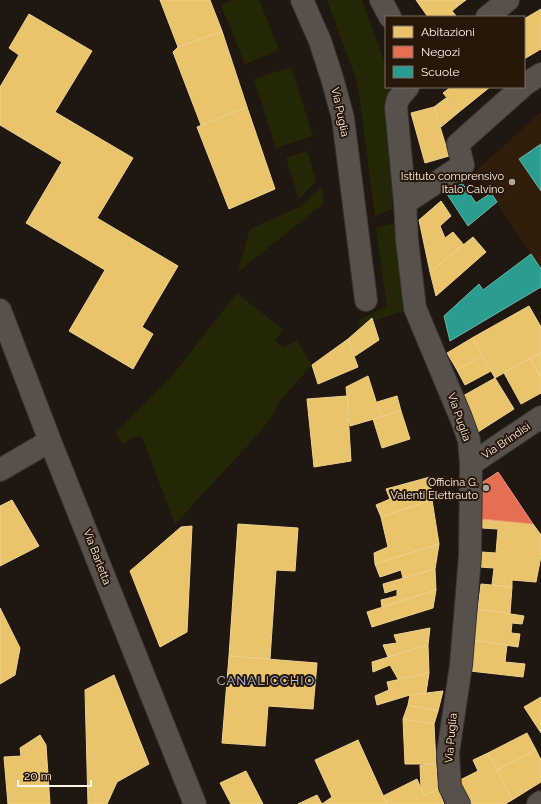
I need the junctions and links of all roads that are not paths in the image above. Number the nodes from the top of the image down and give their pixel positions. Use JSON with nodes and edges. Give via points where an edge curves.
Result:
{"nodes":[{"id":1,"x":302,"y":0,"type":"edge"},
{"id":2,"x":380,"y":0,"type":"edge"},
{"id":3,"x":508,"y":0,"type":"edge"},
{"id":4,"x":389,"y":16,"type":"edge"},
{"id":5,"x":488,"y":16,"type":"edge"},
{"id":6,"x":541,"y":74,"type":"edge"},
{"id":7,"x":525,"y":84,"type":"edge"},
{"id":8,"x":407,"y":88,"type":"edge"},
{"id":9,"x":521,"y":88,"type":"edge"},
{"id":10,"x":405,"y":203,"type":"junction"},
{"id":11,"x":366,"y":300,"type":"dead end"},
{"id":12,"x":0,"y":310,"type":"edge"},
{"id":13,"x":541,"y":417,"type":"edge"},
{"id":14,"x":50,"y":441,"type":"junction"},
{"id":15,"x":471,"y":464,"type":"junction"},
{"id":16,"x":0,"y":470,"type":"edge"},
{"id":17,"x":541,"y":802,"type":"edge"},
{"id":18,"x":195,"y":804,"type":"edge"},
{"id":19,"x":459,"y":804,"type":"edge"},
{"id":20,"x":538,"y":804,"type":"edge"}],
"edges":[{"from":1,"to":11,"type":"street","name":"Via Puglia","via":[[332,78],[343,118]]},
{"from":2,"to":4,"type":"street"},
{"from":3,"to":5,"type":"street"},
{"from":6,"to":7,"type":"street"},
{"from":8,"to":10,"type":"street","name":"Via Puglia","via":[[398,99],[396,107]]},
{"from":9,"to":10,"type":"street","via":[[458,144],[463,166]]},
{"from":10,"to":15,"type":"street","name":"Via Puglia","via":[[415,308],[469,440]]},
{"from":12,"to":14,"type":"street","name":"Via Barletta"},
{"from":13,"to":15,"type":"street","name":"Via Brindisi"},
{"from":14,"to":16,"type":"street"},
{"from":14,"to":18,"type":"street","name":"Via Barletta"},
{"from":15,"to":19,"type":"street","name":"Via Puglia","via":[[470,556],[461,665],[448,753],[450,787]]},
{"from":17,"to":20,"type":"main road"}]}
